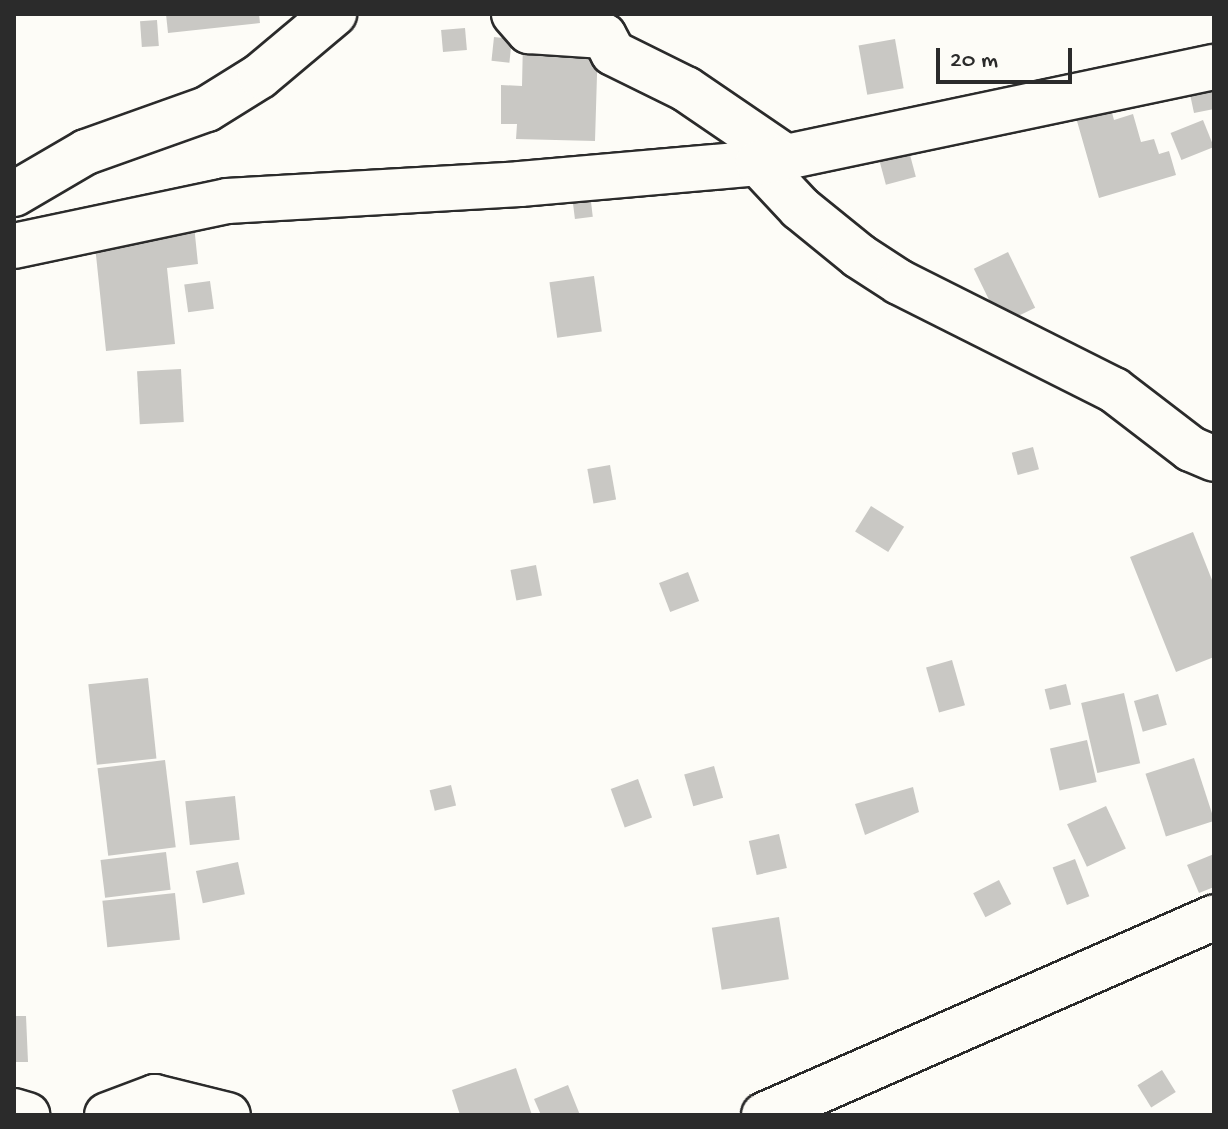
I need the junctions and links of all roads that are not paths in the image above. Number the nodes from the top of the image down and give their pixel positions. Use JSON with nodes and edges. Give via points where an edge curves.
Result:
{"nodes":[{"id":1,"x":334,"y":14,"type":"edge"},
{"id":2,"x":514,"y":14,"type":"edge"},
{"id":3,"x":1214,"y":67,"type":"edge"},
{"id":4,"x":773,"y":161,"type":"junction"},
{"id":5,"x":14,"y":194,"type":"edge"},
{"id":6,"x":14,"y":246,"type":"edge"},
{"id":7,"x":1214,"y":459,"type":"edge"},
{"id":8,"x":1214,"y":917,"type":"edge"},
{"id":9,"x":14,"y":1111,"type":"edge"},
{"id":10,"x":27,"y":1115,"type":"edge"},
{"id":11,"x":107,"y":1115,"type":"edge"},
{"id":12,"x":228,"y":1115,"type":"edge"},
{"id":13,"x":764,"y":1115,"type":"edge"}],
"edges":[{"from":1,"to":5,"type":"street","via":[[260,76],[207,109],[86,152]]},
{"from":2,"to":4,"type":"street","via":[[529,31],[604,36],[613,53],[686,89]]},
{"from":3,"to":4,"type":"street"},
{"from":4,"to":6,"type":"street","via":[[520,184],[227,201]]},
{"from":4,"to":7,"type":"street","via":[[800,208],[859,256],[899,282],[1114,390],[1191,449]]},
{"from":8,"to":13,"type":"street"},
{"from":9,"to":10,"type":"street"},
{"from":11,"to":12,"type":"street","via":[[155,1097]]}]}
